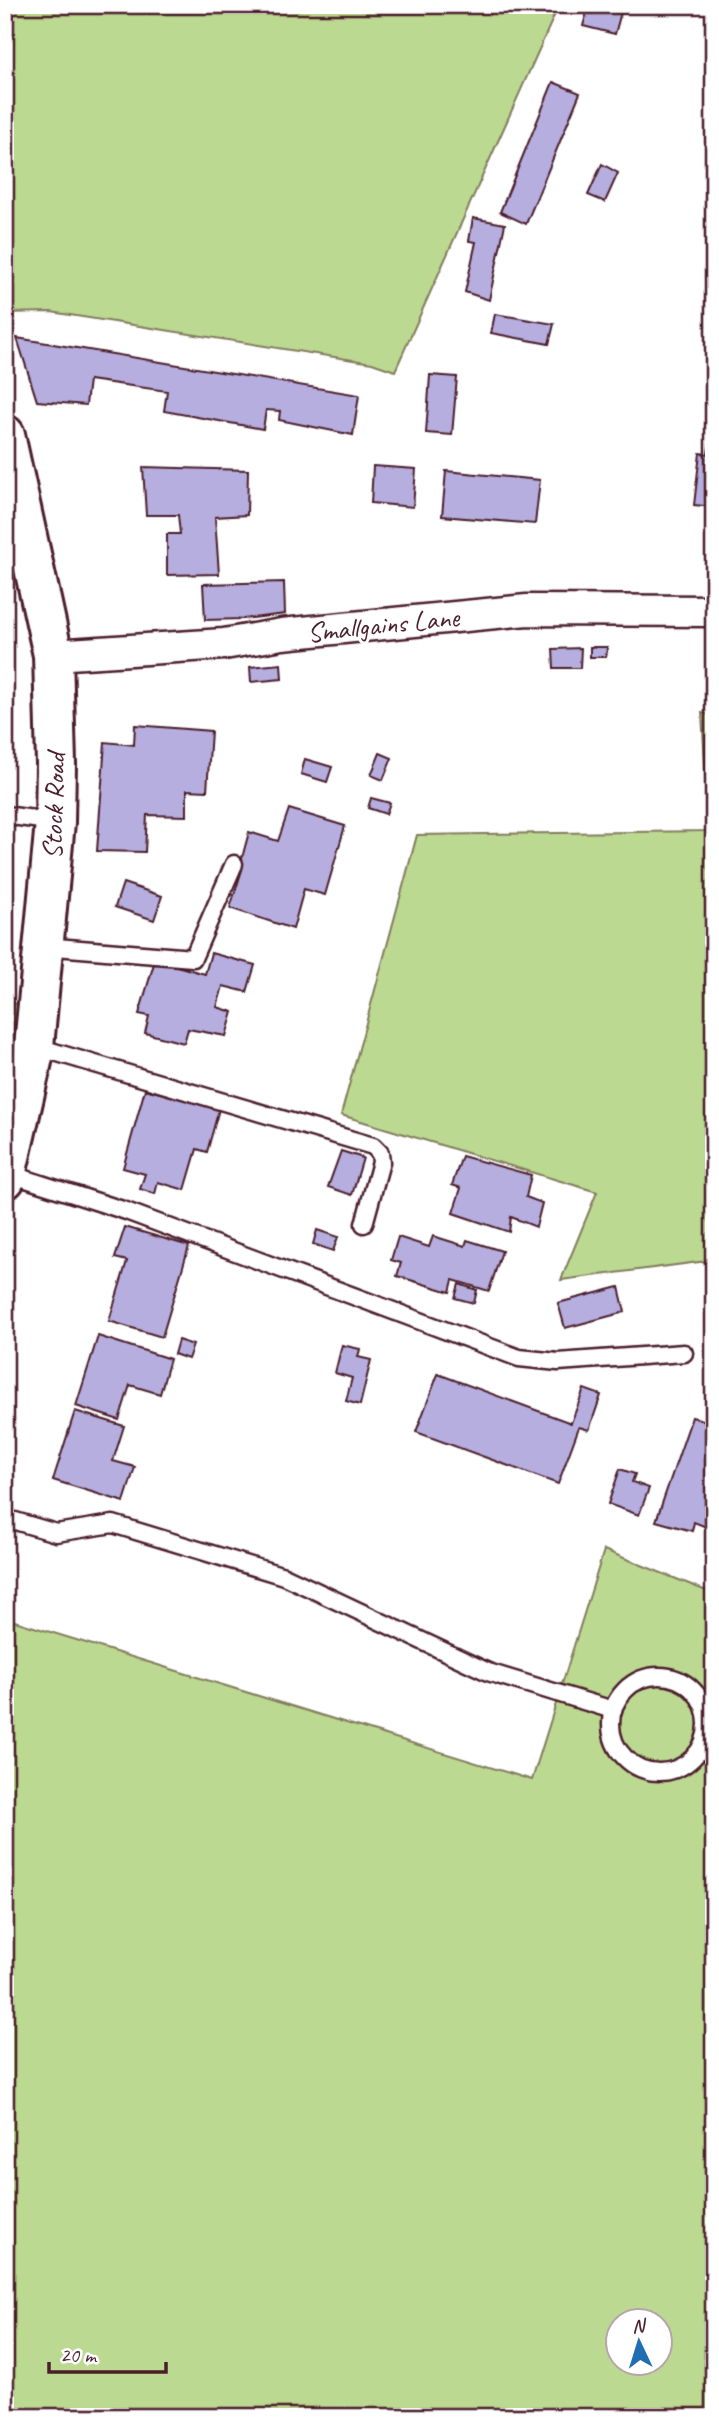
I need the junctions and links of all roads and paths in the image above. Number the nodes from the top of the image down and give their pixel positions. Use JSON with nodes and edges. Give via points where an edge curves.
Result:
{"nodes":[{"id":1,"x":5,"y":435,"type":"edge"},
{"id":2,"x":714,"y":611,"type":"edge"},
{"id":3,"x":53,"y":655,"type":"junction"},
{"id":4,"x":5,"y":816,"type":"edge"},
{"id":5,"x":55,"y":822,"type":"junction"},
{"id":6,"x":234,"y":864,"type":"dead end"},
{"id":7,"x":43,"y":946,"type":"junction"},
{"id":8,"x":34,"y":1046,"type":"junction"},
{"id":9,"x":6,"y":1176,"type":"edge"},
{"id":10,"x":364,"y":1224,"type":"dead end"},
{"id":11,"x":684,"y":1353,"type":"dead end"},
{"id":12,"x":5,"y":1518,"type":"edge"},
{"id":13,"x":612,"y":1710,"type":"junction"}],
"edges":[{"from":1,"to":3,"type":"main road","name":"Stock Road"},
{"from":2,"to":3,"type":"street","name":"Smallgains Lane","via":[[527,610],[224,644]]},
{"from":3,"to":5,"type":"main road","name":"Stock Road"},
{"from":4,"to":5,"type":"lane"},
{"from":5,"to":7,"type":"main road","name":"Stock Road"},
{"from":6,"to":7,"type":"lane","via":[[193,958]]},
{"from":7,"to":8,"type":"main road","name":"Stock Road"},
{"from":8,"to":9,"type":"main road","name":"Stock Road"},
{"from":8,"to":10,"type":"lane","via":[[373,1146],[382,1162]]},
{"from":9,"to":11,"type":"lane","via":[[127,1210],[519,1357],[558,1362]]},
{"from":12,"to":13,"type":"lane","via":[[56,1533],[113,1524],[284,1576],[488,1672]]},
{"from":13,"to":13,"type":"lane","via":[[623,1692],[639,1680],[658,1676],[678,1680],[694,1692],[704,1709],[707,1728],[701,1748],[687,1763],[669,1771],[649,1771],[630,1763],[617,1748]]}]}
